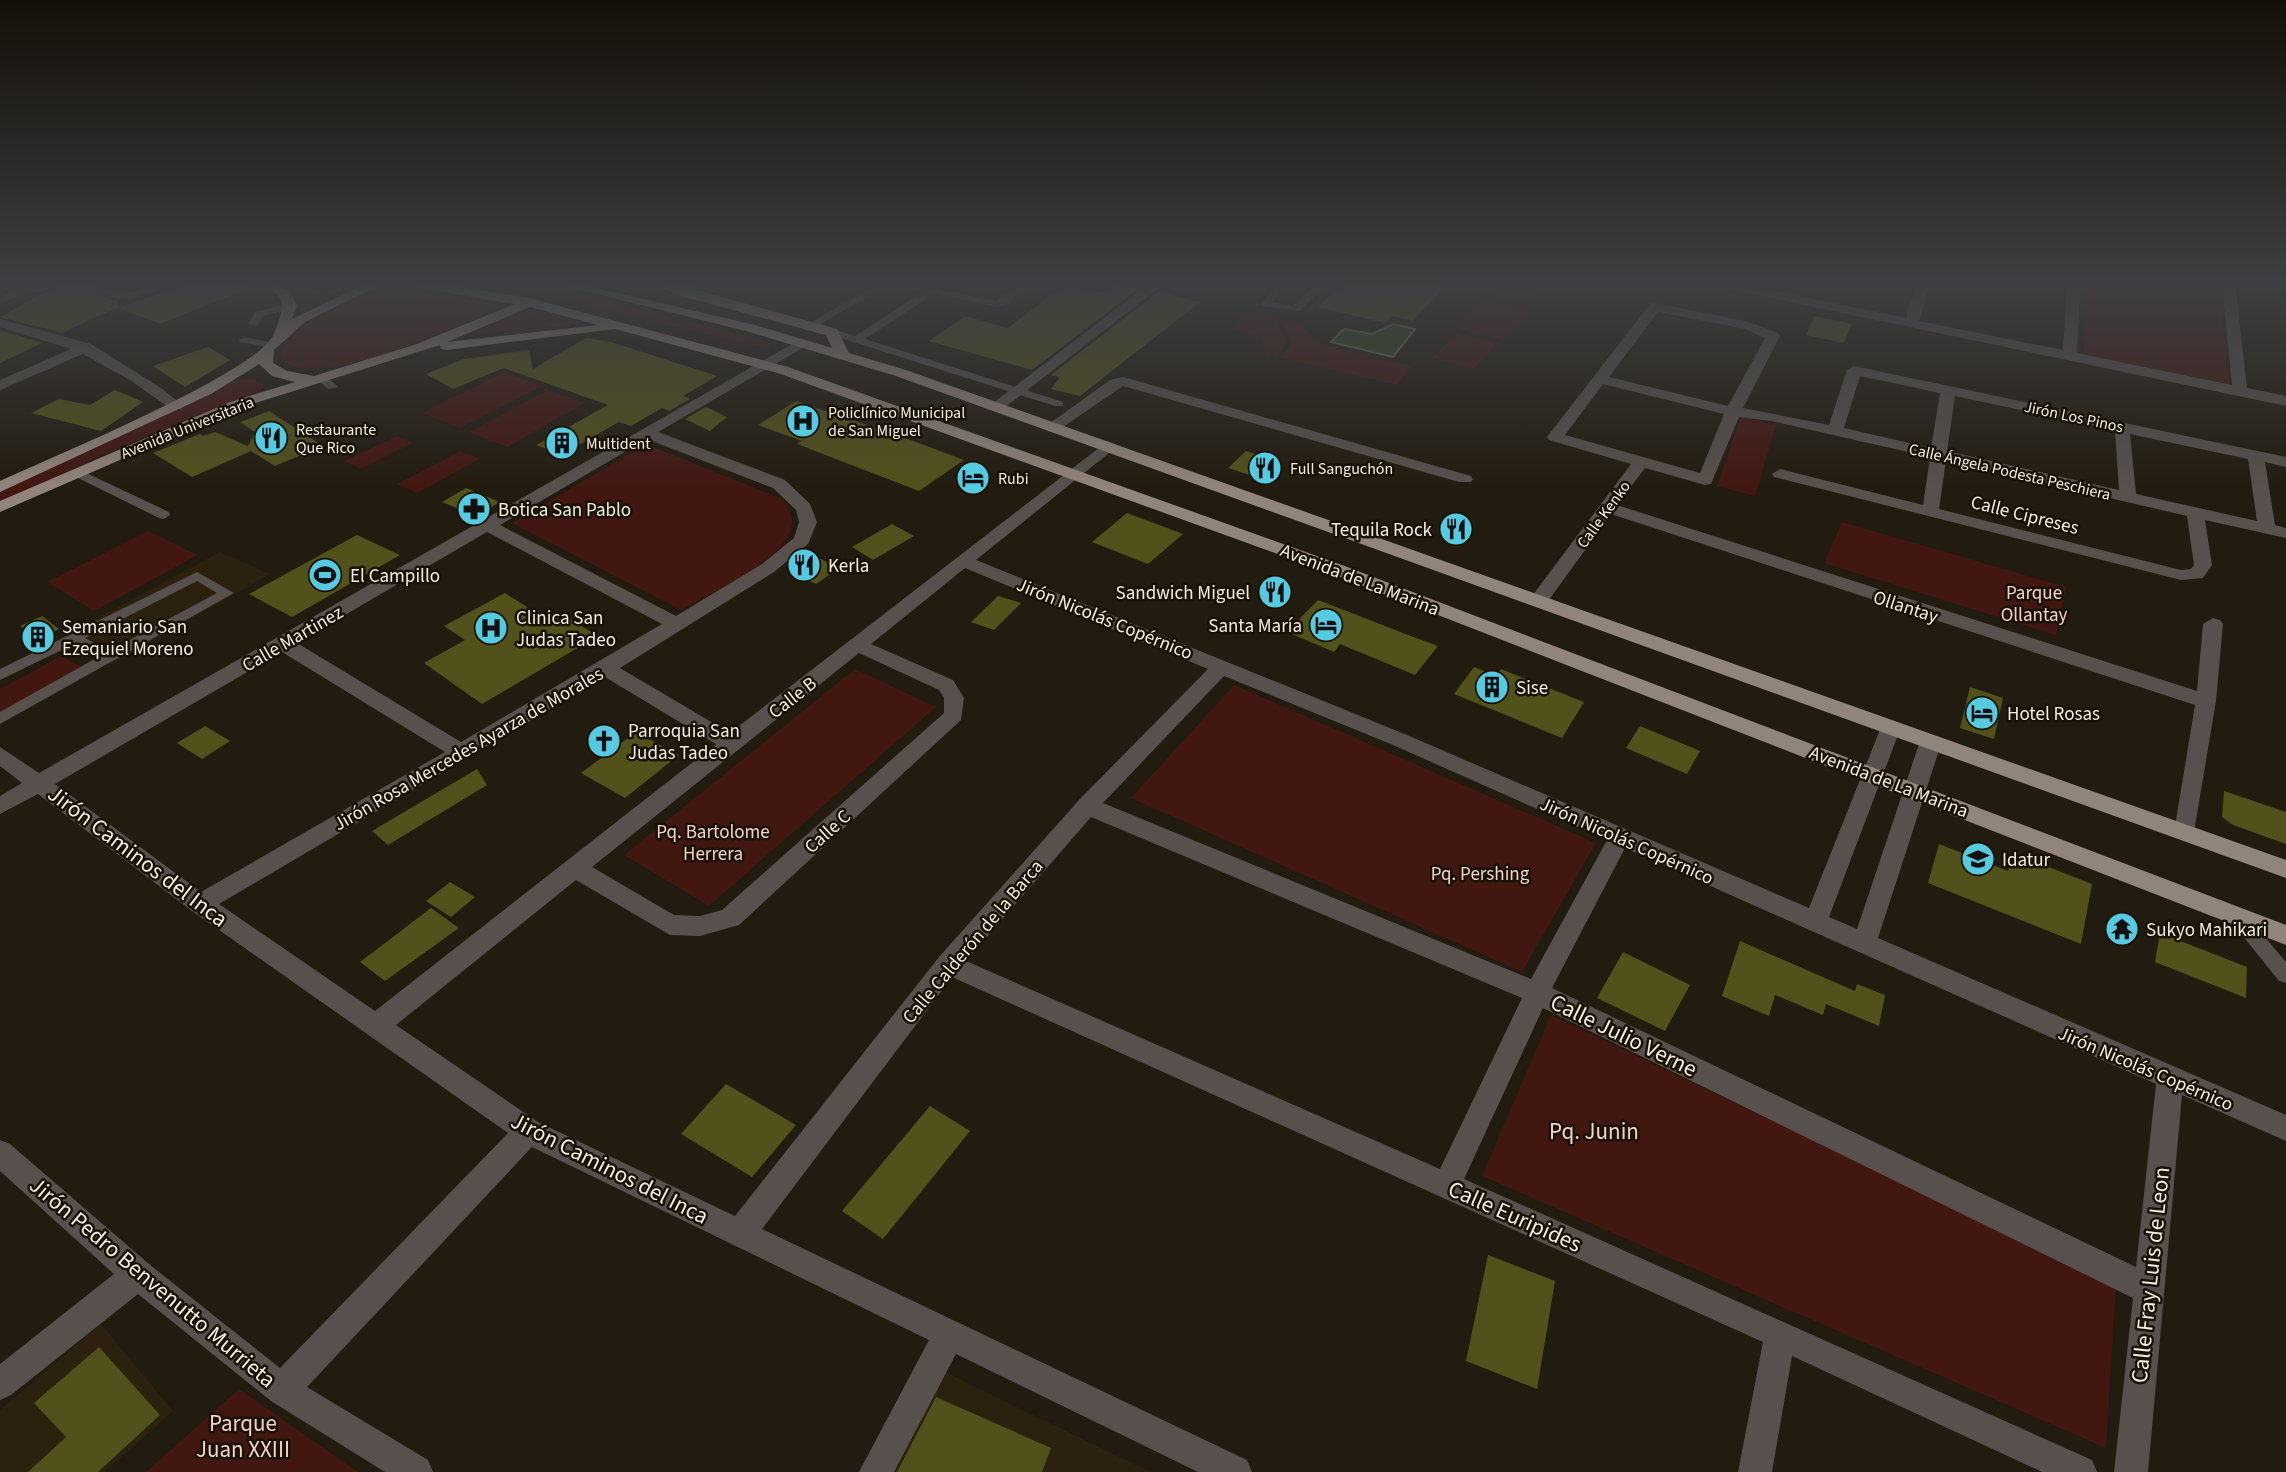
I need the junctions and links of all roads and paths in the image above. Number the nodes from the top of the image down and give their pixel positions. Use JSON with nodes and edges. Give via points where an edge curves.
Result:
{"nodes":[{"id":1,"x":76,"y":352,"type":"edge"},
{"id":2,"x":94,"y":352,"type":"edge"},
{"id":3,"x":262,"y":352,"type":"edge"},
{"id":4,"x":270,"y":352,"type":"edge"},
{"id":5,"x":404,"y":352,"type":"edge"},
{"id":6,"x":417,"y":352,"type":"edge"},
{"id":7,"x":721,"y":352,"type":"edge"},
{"id":8,"x":786,"y":352,"type":"edge"},
{"id":9,"x":833,"y":352,"type":"edge"},
{"id":10,"x":893,"y":352,"type":"edge"},
{"id":11,"x":1069,"y":352,"type":"edge"},
{"id":12,"x":1621,"y":352,"type":"edge"},
{"id":13,"x":1765,"y":352,"type":"edge"},
{"id":14,"x":2049,"y":352,"type":"edge"},
{"id":15,"x":2070,"y":352,"type":"edge"},
{"id":16,"x":2236,"y":352,"type":"edge"},
{"id":17,"x":842,"y":354,"type":"joint"},
{"id":18,"x":396,"y":355,"type":"junction"},
{"id":19,"x":2070,"y":356,"type":"junction"},
{"id":20,"x":765,"y":364,"type":"junction"},
{"id":21,"x":228,"y":378,"type":"junction"},
{"id":22,"x":1599,"y":379,"type":"junction"},
{"id":23,"x":326,"y":382,"type":"junction"},
{"id":24,"x":0,"y":386,"type":"edge"},
{"id":25,"x":1948,"y":389,"type":"junction"},
{"id":26,"x":1018,"y":391,"type":"junction"},
{"id":27,"x":2240,"y":391,"type":"junction"},
{"id":28,"x":262,"y":396,"type":"junction"},
{"id":29,"x":2286,"y":401,"type":"edge"},
{"id":30,"x":1059,"y":404,"type":"dead end"},
{"id":31,"x":176,"y":406,"type":"junction"},
{"id":32,"x":998,"y":406,"type":"junction"},
{"id":33,"x":1733,"y":412,"type":"junction"},
{"id":34,"x":1054,"y":426,"type":"junction"},
{"id":35,"x":2122,"y":426,"type":"junction"},
{"id":36,"x":1835,"y":431,"type":"junction"},
{"id":37,"x":646,"y":433,"type":"junction"},
{"id":38,"x":1108,"y":446,"type":"junction"},
{"id":39,"x":1938,"y":454,"type":"junction"},
{"id":40,"x":2256,"y":455,"type":"junction"},
{"id":41,"x":2286,"y":461,"type":"edge"},
{"id":42,"x":1639,"y":464,"type":"junction"},
{"id":43,"x":78,"y":473,"type":"junction"},
{"id":44,"x":1076,"y":473,"type":"junction"},
{"id":45,"x":1780,"y":474,"type":"dead end"},
{"id":46,"x":1465,"y":479,"type":"dead end"},
{"id":47,"x":0,"y":487,"type":"edge"},
{"id":48,"x":2128,"y":498,"type":"junction"},
{"id":49,"x":0,"y":507,"type":"edge"},
{"id":50,"x":1608,"y":508,"type":"junction"},
{"id":51,"x":1930,"y":512,"type":"junction"},
{"id":52,"x":2195,"y":512,"type":"junction"},
{"id":53,"x":164,"y":515,"type":"dead end"},
{"id":54,"x":487,"y":525,"type":"junction"},
{"id":55,"x":2267,"y":529,"type":"junction"},
{"id":56,"x":2286,"y":533,"type":"edge"},
{"id":57,"x":963,"y":561,"type":"junction"},
{"id":58,"x":1539,"y":600,"type":"junction"},
{"id":59,"x":676,"y":624,"type":"junction"},
{"id":60,"x":2213,"y":624,"type":"dead end"},
{"id":61,"x":74,"y":638,"type":"junction"},
{"id":62,"x":282,"y":643,"type":"junction"},
{"id":63,"x":858,"y":645,"type":"junction"},
{"id":64,"x":109,"y":657,"type":"junction"},
{"id":65,"x":1222,"y":666,"type":"junction"},
{"id":66,"x":605,"y":668,"type":"junction"},
{"id":67,"x":0,"y":675,"type":"edge"},
{"id":68,"x":2206,"y":701,"type":"junction"},
{"id":69,"x":0,"y":719,"type":"edge"},
{"id":70,"x":1891,"y":727,"type":"junction"},
{"id":71,"x":1931,"y":741,"type":"junction"},
{"id":72,"x":732,"y":744,"type":"junction"},
{"id":73,"x":460,"y":751,"type":"junction"},
{"id":74,"x":0,"y":755,"type":"edge"},
{"id":75,"x":1874,"y":774,"type":"junction"},
{"id":76,"x":40,"y":783,"type":"junction"},
{"id":77,"x":1914,"y":790,"type":"junction"},
{"id":78,"x":0,"y":806,"type":"edge"},
{"id":79,"x":1087,"y":806,"type":"junction"},
{"id":80,"x":2185,"y":832,"type":"junction"},
{"id":81,"x":1620,"y":837,"type":"junction"},
{"id":82,"x":575,"y":868,"type":"junction"},
{"id":83,"x":2286,"y":869,"type":"edge"},
{"id":84,"x":200,"y":904,"type":"junction"},
{"id":85,"x":2236,"y":915,"type":"junction"},
{"id":86,"x":1815,"y":923,"type":"junction"},
{"id":87,"x":2286,"y":935,"type":"edge"},
{"id":88,"x":1864,"y":945,"type":"junction"},
{"id":89,"x":948,"y":964,"type":"junction"},
{"id":90,"x":2286,"y":975,"type":"edge"},
{"id":91,"x":1537,"y":993,"type":"junction"},
{"id":92,"x":375,"y":1026,"type":"junction"},
{"id":93,"x":2170,"y":1079,"type":"junction"},
{"id":94,"x":2286,"y":1128,"type":"edge"},
{"id":95,"x":528,"y":1131,"type":"junction"},
{"id":96,"x":0,"y":1153,"type":"edge"},
{"id":97,"x":1446,"y":1186,"type":"junction"},
{"id":98,"x":740,"y":1233,"type":"junction"},
{"id":99,"x":138,"y":1275,"type":"junction"},
{"id":100,"x":2148,"y":1290,"type":"junction"},
{"id":101,"x":1780,"y":1334,"type":"junction"},
{"id":102,"x":949,"y":1335,"type":"junction"},
{"id":103,"x":0,"y":1384,"type":"edge"},
{"id":104,"x":282,"y":1390,"type":"junction"},
{"id":105,"x":416,"y":1472,"type":"edge"},
{"id":106,"x":876,"y":1472,"type":"edge"},
{"id":107,"x":1236,"y":1472,"type":"edge"},
{"id":108,"x":1755,"y":1472,"type":"edge"},
{"id":109,"x":2080,"y":1472,"type":"edge"},
{"id":110,"x":2131,"y":1472,"type":"edge"}],
"edges":[{"from":1,"to":24,"type":"street"},
{"from":2,"to":31,"type":"street"},
{"from":3,"to":21,"type":"main road","name":"Avenida Universitaria"},
{"from":4,"to":23,"type":"main road","via":[[265,363],[275,372]]},
{"from":5,"to":18,"type":"main road","name":"Avenida Universitaria"},
{"from":6,"to":18,"type":"main road"},
{"from":7,"to":20,"type":"main road","name":"Avenida de La Marina"},
{"from":8,"to":20,"type":"street","name":"Calle Martinez"},
{"from":9,"to":17,"type":"main road","name":"Avenida de La Marina"},
{"from":10,"to":26,"type":"lane"},
{"from":11,"to":26,"type":"street"},
{"from":12,"to":22,"type":"street","name":"Calle Kenko"},
{"from":13,"to":33,"type":"street"},
{"from":14,"to":19,"type":"street"},
{"from":15,"to":19,"type":"street"},
{"from":16,"to":27,"type":"street"},
{"from":17,"to":32,"type":"main road","name":"Avenida de La Marina"},
{"from":18,"to":23,"type":"main road","name":"Avenida Universitaria"},
{"from":19,"to":27,"type":"street"},
{"from":20,"to":37,"type":"street","name":"Calle Martinez"},
{"from":20,"to":44,"type":"main road","name":"Avenida de La Marina"},
{"from":21,"to":28,"type":"main road","via":[[267,378],[272,387]]},
{"from":21,"to":31,"type":"main road","name":"Avenida Universitaria"},
{"from":22,"to":33,"type":"street","name":"Calle Ángela Podesta Peschiera"},
{"from":22,"to":42,"type":"street","name":"Calle Kenko","via":[[1555,437]]},
{"from":23,"to":28,"type":"main road","name":"Avenida Universitaria"},
{"from":25,"to":35,"type":"street","name":"Jirón Los Pinos"},
{"from":25,"to":36,"type":"street","name":"Jirón Los Pinos","via":[[1851,372]]},
{"from":25,"to":39,"type":"street"},
{"from":26,"to":30,"type":"lane"},
{"from":26,"to":32,"type":"street"},
{"from":27,"to":29,"type":"street"},
{"from":28,"to":43,"type":"main road","name":"Avenida Universitaria"},
{"from":31,"to":47,"type":"main road","name":"Avenida Universitaria"},
{"from":32,"to":34,"type":"main road","name":"Avenida de La Marina"},
{"from":33,"to":36,"type":"street","name":"Calle Ángela Podesta Peschiera"},
{"from":33,"to":42,"type":"street","via":[[1704,480]]},
{"from":34,"to":38,"type":"main road","name":"Avenida de La Marina"},
{"from":34,"to":46,"type":"street","via":[[1123,381]]},
{"from":35,"to":40,"type":"street","name":"Jirón Los Pinos"},
{"from":35,"to":48,"type":"street"},
{"from":36,"to":39,"type":"street","name":"Calle Ángela Podesta Peschiera"},
{"from":37,"to":54,"type":"street","name":"Calle Martinez"},
{"from":37,"to":59,"type":"street","name":"Jirón Rosa Mercedes Ayarza de Morales","via":[[779,484],[804,508],[808,522],[802,540],[788,554]]},
{"from":38,"to":44,"type":"street","name":"Calle B"},
{"from":38,"to":58,"type":"main road","name":"Avenida de La Marina"},
{"from":39,"to":48,"type":"street","name":"Calle Ángela Podesta Peschiera"},
{"from":39,"to":51,"type":"street"},
{"from":40,"to":41,"type":"street","name":"Jirón Los Pinos"},
{"from":40,"to":55,"type":"street"},
{"from":42,"to":50,"type":"street","name":"Calle Kenko"},
{"from":43,"to":49,"type":"main road","name":"Avenida Universitaria"},
{"from":43,"to":53,"type":"lane"},
{"from":44,"to":57,"type":"street","name":"Calle B"},
{"from":44,"to":75,"type":"main road","name":"Avenida de La Marina"},
{"from":45,"to":51,"type":"street","name":"Calle Cipreses"},
{"from":48,"to":52,"type":"street","name":"Calle Ángela Podesta Peschiera"},
{"from":50,"to":58,"type":"street","name":"Calle Kenko"},
{"from":50,"to":68,"type":"street","name":"Ollantay"},
{"from":51,"to":52,"type":"street","name":"Calle Cipreses","via":[[2181,575],[2197,574],[2203,565]]},
{"from":52,"to":55,"type":"street","name":"Calle Ángela Podesta Peschiera"},
{"from":54,"to":59,"type":"street"},
{"from":54,"to":62,"type":"street","name":"Calle Martinez"},
{"from":55,"to":56,"type":"street","name":"Calle Ángela Podesta Peschiera"},
{"from":57,"to":63,"type":"street","name":"Calle B"},
{"from":57,"to":65,"type":"street","name":"Jirón Nicolás Copérnico"},
{"from":58,"to":70,"type":"main road","name":"Avenida de La Marina"},
{"from":59,"to":66,"type":"street","name":"Jirón Rosa Mercedes Ayarza de Morales"},
{"from":60,"to":68,"type":"street"},
{"from":61,"to":64,"type":"lane"},
{"from":61,"to":64,"type":"lane","via":[[197,576],[227,593]]},
{"from":61,"to":67,"type":"lane"},
{"from":62,"to":73,"type":"street"},
{"from":62,"to":76,"type":"street","name":"Calle Martinez"},
{"from":63,"to":72,"type":"street","name":"Calle B"},
{"from":63,"to":82,"type":"street","name":"Calle C","via":[[946,685],[954,698],[954,715],[730,918],[700,926],[670,925]]},
{"from":64,"to":69,"type":"lane"},
{"from":65,"to":79,"type":"street","name":"Calle Calderón de la Barca"},
{"from":65,"to":81,"type":"street","name":"Jirón Nicolás Copérnico"},
{"from":66,"to":72,"type":"street"},
{"from":66,"to":73,"type":"street","name":"Jirón Rosa Mercedes Ayarza de Morales"},
{"from":68,"to":80,"type":"street"},
{"from":70,"to":71,"type":"main road","name":"Avenida de La Marina"},
{"from":70,"to":75,"type":"street"},
{"from":71,"to":77,"type":"street"},
{"from":71,"to":80,"type":"main road","name":"Avenida de La Marina"},
{"from":72,"to":82,"type":"street","name":"Calle B"},
{"from":73,"to":84,"type":"street","name":"Jirón Rosa Mercedes Ayarza de Morales"},
{"from":74,"to":76,"type":"street","name":"Jirón Caminos del Inca"},
{"from":75,"to":77,"type":"main road","name":"Avenida de La Marina"},
{"from":75,"to":86,"type":"street"},
{"from":76,"to":78,"type":"street","name":"Calle Martinez"},
{"from":76,"to":84,"type":"street","name":"Jirón Caminos del Inca"},
{"from":77,"to":85,"type":"main road","name":"Avenida de La Marina"},
{"from":77,"to":88,"type":"street"},
{"from":79,"to":89,"type":"street","name":"Calle Calderón de la Barca"},
{"from":79,"to":91,"type":"street","name":"Calle Julio Verne"},
{"from":80,"to":83,"type":"main road","name":"Avenida de La Marina"},
{"from":81,"to":86,"type":"street","name":"Jirón Nicolás Copérnico"},
{"from":81,"to":91,"type":"street"},
{"from":82,"to":92,"type":"street","name":"Calle B"},
{"from":84,"to":92,"type":"street","name":"Jirón Caminos del Inca"},
{"from":85,"to":87,"type":"main road","name":"Avenida de La Marina"},
{"from":85,"to":90,"type":"lane"},
{"from":86,"to":88,"type":"street","name":"Jirón Nicolás Copérnico"},
{"from":88,"to":93,"type":"street","name":"Jirón Nicolás Copérnico"},
{"from":89,"to":97,"type":"street","name":"Calle Euripides"},
{"from":89,"to":98,"type":"street","name":"Calle Calderón de la Barca"},
{"from":91,"to":97,"type":"street"},
{"from":91,"to":100,"type":"street","name":"Calle Julio Verne"},
{"from":92,"to":95,"type":"street","name":"Jirón Caminos del Inca"},
{"from":93,"to":94,"type":"street","name":"Jirón Nicolás Copérnico"},
{"from":93,"to":100,"type":"street","name":"Calle Fray Luis de Leon"},
{"from":95,"to":98,"type":"street","name":"Jirón Caminos del Inca"},
{"from":95,"to":104,"type":"street"},
{"from":96,"to":99,"type":"street","name":"Jirón Pedro Benvenutto Murrieta"},
{"from":97,"to":101,"type":"street","name":"Calle Euripides"},
{"from":98,"to":102,"type":"street","name":"Jirón Caminos del Inca"},
{"from":99,"to":103,"type":"street"},
{"from":99,"to":104,"type":"street","name":"Jirón Pedro Benvenutto Murrieta"},
{"from":100,"to":110,"type":"street","name":"Calle Fray Luis de Leon"},
{"from":101,"to":108,"type":"street"},
{"from":101,"to":109,"type":"street","name":"Calle Euripides"},
{"from":102,"to":106,"type":"street"},
{"from":102,"to":107,"type":"street","name":"Jirón Caminos del Inca"},
{"from":104,"to":105,"type":"street","name":"Jirón Pedro Benvenutto Murrieta"}]}
